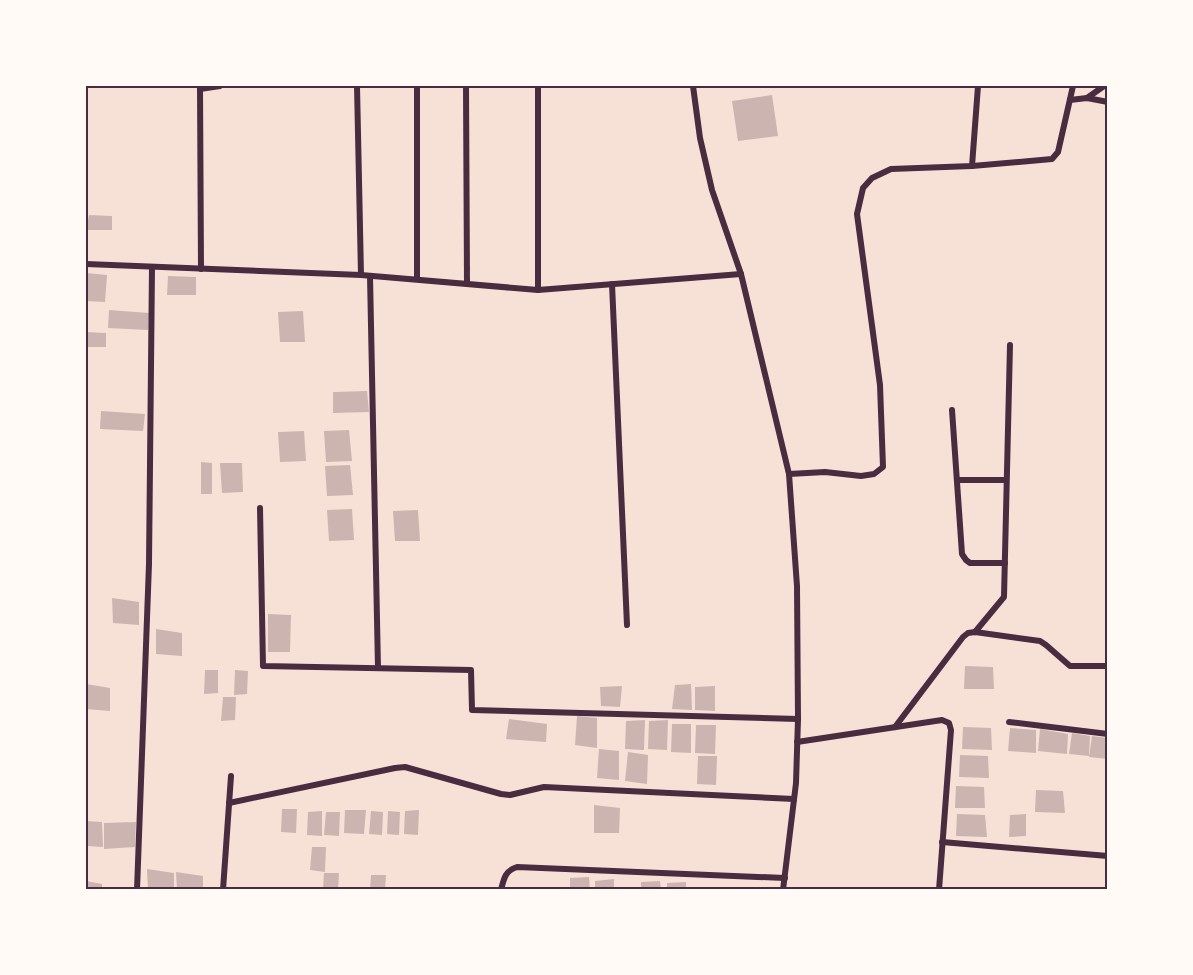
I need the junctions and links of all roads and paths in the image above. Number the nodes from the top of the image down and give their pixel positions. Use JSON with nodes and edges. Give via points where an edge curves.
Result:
{"nodes":[{"id":1,"x":220,"y":86,"type":"edge"},
{"id":2,"x":357,"y":86,"type":"edge"},
{"id":3,"x":417,"y":86,"type":"edge"},
{"id":4,"x":466,"y":86,"type":"edge"},
{"id":5,"x":538,"y":86,"type":"edge"},
{"id":6,"x":693,"y":86,"type":"edge"},
{"id":7,"x":978,"y":86,"type":"edge"},
{"id":8,"x":1073,"y":86,"type":"edge"},
{"id":9,"x":1104,"y":86,"type":"edge"},
{"id":10,"x":200,"y":87,"type":"edge"},
{"id":11,"x":1087,"y":98,"type":"junction"},
{"id":12,"x":1070,"y":100,"type":"junction"},
{"id":13,"x":1107,"y":102,"type":"edge"},
{"id":14,"x":972,"y":166,"type":"junction"},
{"id":15,"x":86,"y":264,"type":"edge"},
{"id":16,"x":152,"y":267,"type":"junction"},
{"id":17,"x":201,"y":269,"type":"junction"},
{"id":18,"x":741,"y":274,"type":"junction"},
{"id":19,"x":360,"y":275,"type":"junction"},
{"id":20,"x":370,"y":276,"type":"junction"},
{"id":21,"x":417,"y":279,"type":"junction"},
{"id":22,"x":467,"y":283,"type":"junction"},
{"id":23,"x":612,"y":284,"type":"junction"},
{"id":24,"x":538,"y":290,"type":"junction"},
{"id":25,"x":1010,"y":345,"type":"dead end"},
{"id":26,"x":952,"y":410,"type":"dead end"},
{"id":27,"x":789,"y":474,"type":"junction"},
{"id":28,"x":957,"y":480,"type":"junction"},
{"id":29,"x":1006,"y":480,"type":"junction"},
{"id":30,"x":260,"y":508,"type":"dead end"},
{"id":31,"x":1005,"y":563,"type":"junction"},
{"id":32,"x":627,"y":625,"type":"dead end"},
{"id":33,"x":975,"y":632,"type":"junction"},
{"id":34,"x":1107,"y":666,"type":"edge"},
{"id":35,"x":378,"y":668,"type":"junction"},
{"id":36,"x":798,"y":719,"type":"junction"},
{"id":37,"x":1009,"y":722,"type":"dead end"},
{"id":38,"x":895,"y":727,"type":"junction"},
{"id":39,"x":1107,"y":734,"type":"edge"},
{"id":40,"x":797,"y":742,"type":"junction"},
{"id":41,"x":231,"y":776,"type":"dead end"},
{"id":42,"x":794,"y":799,"type":"junction"},
{"id":43,"x":229,"y":803,"type":"junction"},
{"id":44,"x":942,"y":842,"type":"junction"},
{"id":45,"x":1107,"y":856,"type":"edge"},
{"id":46,"x":785,"y":878,"type":"junction"},
{"id":47,"x":137,"y":890,"type":"edge"},
{"id":48,"x":223,"y":890,"type":"edge"},
{"id":49,"x":501,"y":890,"type":"edge"},
{"id":50,"x":783,"y":890,"type":"edge"},
{"id":51,"x":939,"y":890,"type":"edge"}],
"edges":[{"from":1,"to":10,"type":"street"},
{"from":2,"to":19,"type":"street"},
{"from":3,"to":21,"type":"street"},
{"from":4,"to":22,"type":"street"},
{"from":5,"to":24,"type":"street"},
{"from":6,"to":18,"type":"street","via":[[712,190]]},
{"from":7,"to":14,"type":"street"},
{"from":8,"to":12,"type":"street"},
{"from":9,"to":11,"type":"street"},
{"from":10,"to":17,"type":"street"},
{"from":11,"to":12,"type":"street"},
{"from":11,"to":13,"type":"street"},
{"from":12,"to":14,"type":"street","via":[[1058,152],[1052,159]]},
{"from":14,"to":27,"type":"street","via":[[891,169],[872,178],[863,188],[857,214],[880,385],[883,467],[861,477],[825,472]]},
{"from":15,"to":16,"type":"street"},
{"from":16,"to":17,"type":"street"},
{"from":16,"to":47,"type":"street","via":[[149,564]]},
{"from":17,"to":19,"type":"street"},
{"from":18,"to":23,"type":"street"},
{"from":18,"to":27,"type":"street"},
{"from":19,"to":20,"type":"street"},
{"from":20,"to":21,"type":"street"},
{"from":20,"to":35,"type":"street"},
{"from":21,"to":22,"type":"street"},
{"from":22,"to":24,"type":"street"},
{"from":23,"to":24,"type":"street"},
{"from":23,"to":32,"type":"street"},
{"from":25,"to":29,"type":"street"},
{"from":26,"to":28,"type":"street"},
{"from":27,"to":36,"type":"street","via":[[797,586]]},
{"from":28,"to":29,"type":"street"},
{"from":28,"to":31,"type":"street","via":[[962,554],[966,561]]},
{"from":29,"to":31,"type":"street"},
{"from":30,"to":35,"type":"street","via":[[263,666]]},
{"from":31,"to":33,"type":"street","via":[[1004,597]]},
{"from":33,"to":34,"type":"street","via":[[1040,641],[1070,666]]},
{"from":33,"to":38,"type":"street","via":[[963,637]]},
{"from":35,"to":36,"type":"street","via":[[471,670],[472,710]]},
{"from":36,"to":40,"type":"street"},
{"from":37,"to":39,"type":"street"},
{"from":38,"to":40,"type":"street"},
{"from":38,"to":44,"type":"street","via":[[942,720],[949,723]]},
{"from":40,"to":42,"type":"street"},
{"from":41,"to":43,"type":"street"},
{"from":42,"to":43,"type":"street","via":[[544,787],[510,795],[405,767]]},
{"from":42,"to":46,"type":"street"},
{"from":43,"to":48,"type":"street"},
{"from":44,"to":45,"type":"street"},
{"from":44,"to":51,"type":"street"},
{"from":46,"to":49,"type":"street","via":[[517,867],[504,876]]},
{"from":46,"to":50,"type":"street"}]}
